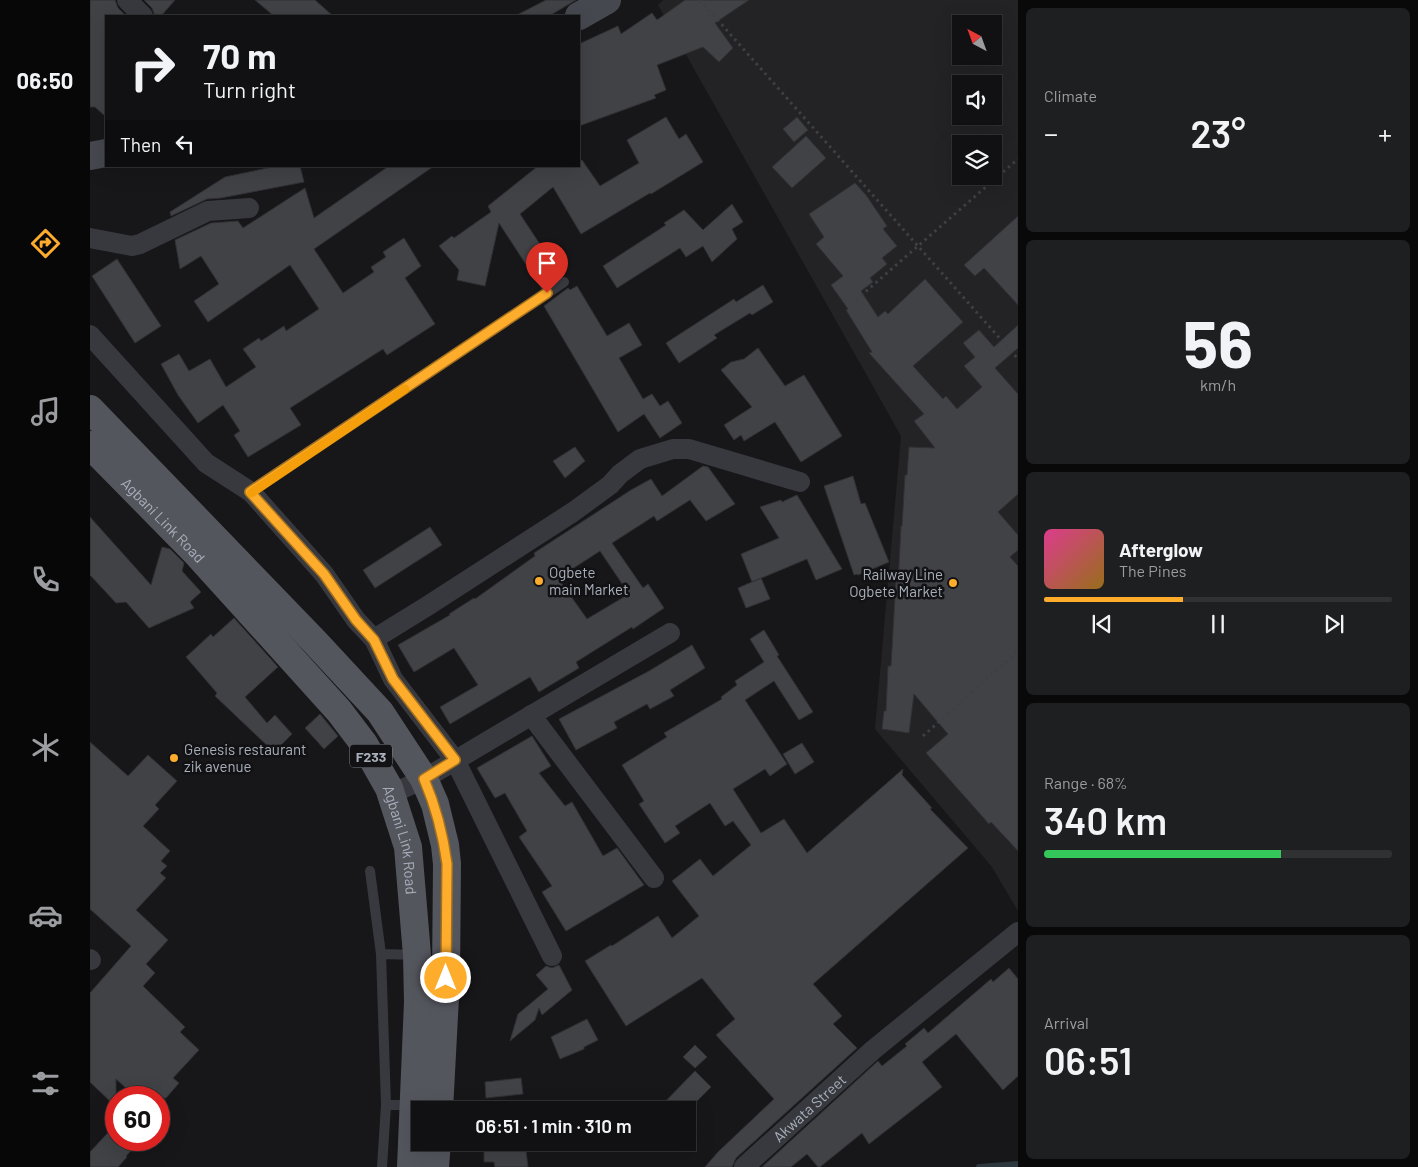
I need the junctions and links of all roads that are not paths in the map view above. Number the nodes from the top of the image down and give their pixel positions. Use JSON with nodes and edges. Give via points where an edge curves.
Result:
{"nodes":[{"id":1,"x":127,"y":0,"type":"edge"},
{"id":2,"x":607,"y":0,"type":"edge"},
{"id":3,"x":142,"y":15,"type":"edge"},
{"id":4,"x":580,"y":15,"type":"edge"},
{"id":5,"x":105,"y":153,"type":"edge"},
{"id":6,"x":90,"y":156,"type":"edge"},
{"id":7,"x":249,"y":208,"type":"dead end"},
{"id":8,"x":90,"y":238,"type":"edge"},
{"id":9,"x":564,"y":282,"type":"dead end"},
{"id":10,"x":90,"y":335,"type":"edge"},
{"id":11,"x":90,"y":409,"type":"edge"},
{"id":12,"x":90,"y":445,"type":"edge"},
{"id":13,"x":800,"y":482,"type":"dead end"},
{"id":14,"x":250,"y":492,"type":"junction"},
{"id":15,"x":670,"y":633,"type":"dead end"},
{"id":16,"x":374,"y":640,"type":"junction"},
{"id":17,"x":532,"y":715,"type":"junction"},
{"id":18,"x":455,"y":760,"type":"junction"},
{"id":19,"x":424,"y":779,"type":"junction"},
{"id":20,"x":391,"y":794,"type":"junction"},
{"id":21,"x":370,"y":871,"type":"dead end"},
{"id":22,"x":654,"y":878,"type":"dead end"},
{"id":23,"x":1018,"y":932,"type":"edge"},
{"id":24,"x":380,"y":954,"type":"junction"},
{"id":25,"x":417,"y":955,"type":"junction"},
{"id":26,"x":552,"y":956,"type":"dead end"},
{"id":27,"x":426,"y":1101,"type":"edge"},
{"id":28,"x":427,"y":1101,"type":"edge"},
{"id":29,"x":386,"y":1105,"type":"junction"},
{"id":30,"x":411,"y":1106,"type":"edge"},
{"id":31,"x":415,"y":1151,"type":"edge"},
{"id":32,"x":436,"y":1151,"type":"edge"},
{"id":33,"x":382,"y":1167,"type":"edge"},
{"id":34,"x":411,"y":1167,"type":"edge"},
{"id":35,"x":435,"y":1167,"type":"edge"},
{"id":36,"x":744,"y":1167,"type":"edge"}],
"edges":[{"from":1,"to":3,"type":"street"},
{"from":2,"to":4,"type":"street"},
{"from":5,"to":6,"type":"street"},
{"from":7,"to":8,"type":"street","via":[[208,211],[132,246]]},
{"from":9,"to":14,"type":"lane"},
{"from":10,"to":14,"type":"street","via":[[206,463]]},
{"from":11,"to":19,"type":"main road","name":"Agbani Link Road","number":"F233","via":[[380,712]]},
{"from":12,"to":20,"type":"main road","name":"Agbani Link Road","number":"F233","via":[[198,555],[339,711],[364,744]]},
{"from":13,"to":16,"type":"street","via":[[689,449],[674,449],[640,459],[581,506]]},
{"from":14,"to":16,"type":"street","via":[[324,574]]},
{"from":15,"to":17,"type":"street"},
{"from":16,"to":18,"type":"street","via":[[393,679]]},
{"from":17,"to":18,"type":"street"},
{"from":17,"to":22,"type":"street"},
{"from":18,"to":19,"type":"street"},
{"from":18,"to":26,"type":"street"},
{"from":19,"to":20,"type":"street"},
{"from":19,"to":28,"type":"main road","name":"Agbani Link Road","number":"F233","via":[[438,816],[447,864],[446,978]]},
{"from":20,"to":25,"type":"main road","name":"Agbani Link Road","number":"F233","via":[[408,848]]},
{"from":21,"to":24,"type":"lane"},
{"from":23,"to":36,"type":"street","name":"Akwata Street","via":[[873,1050]]},
{"from":24,"to":25,"type":"lane"},
{"from":24,"to":29,"type":"lane"},
{"from":25,"to":27,"type":"main road","name":"Agbani Link Road","number":"F233"},
{"from":29,"to":30,"type":"lane"},
{"from":29,"to":33,"type":"lane"},
{"from":31,"to":34,"type":"main road","name":"Agbani Link Road","number":"F233"},
{"from":32,"to":35,"type":"main road"}]}
